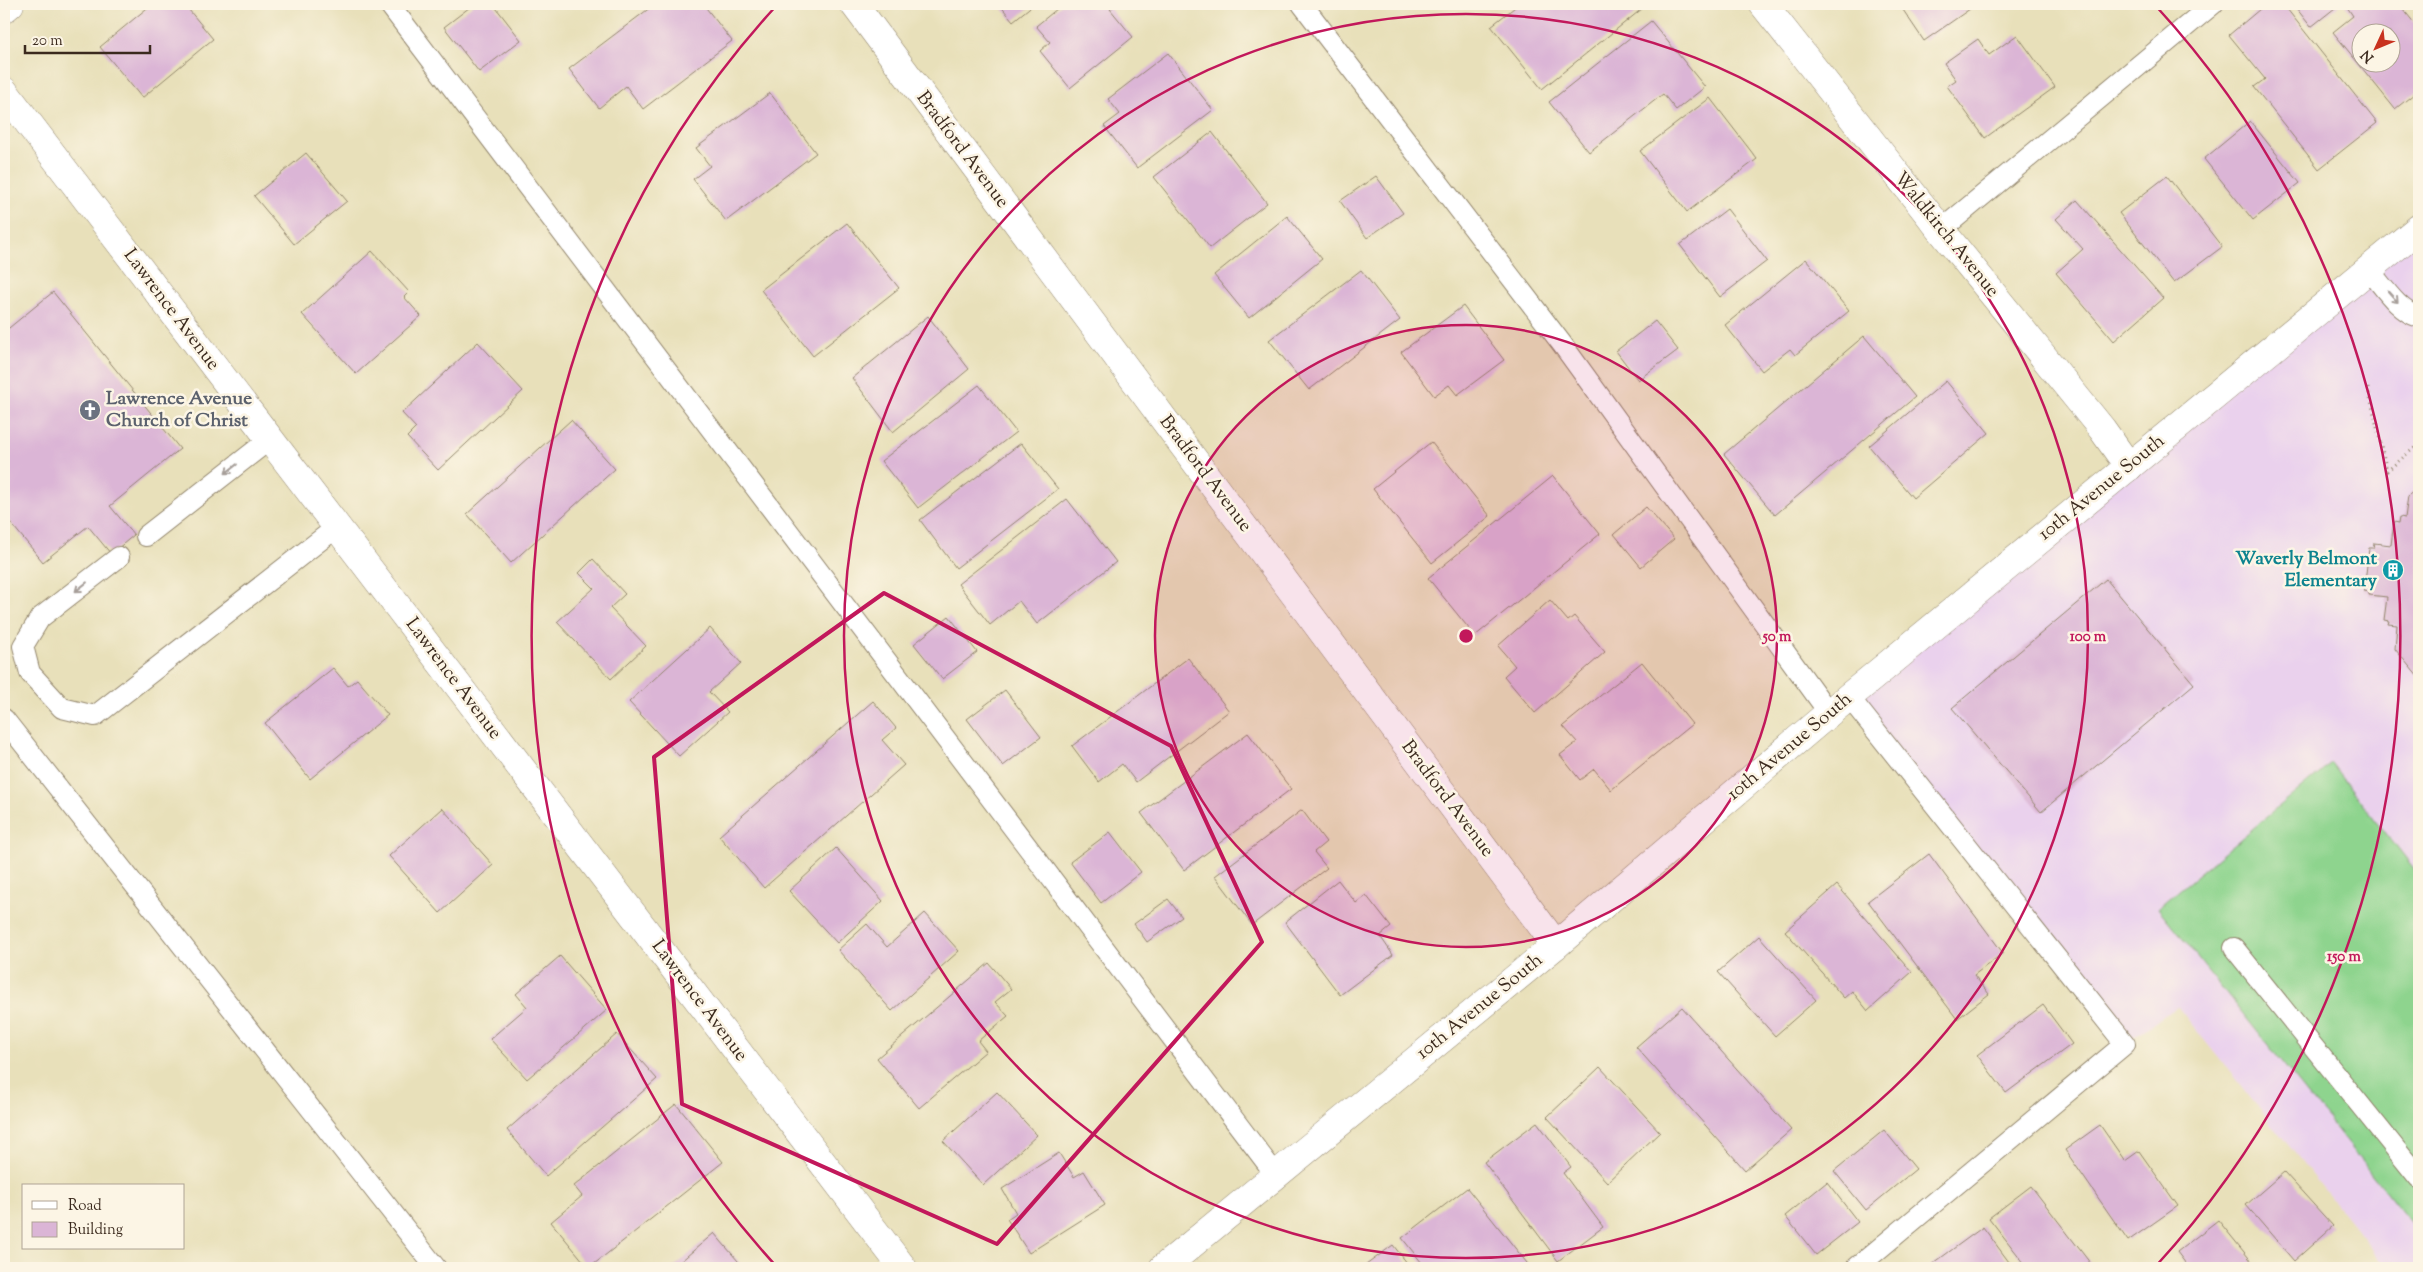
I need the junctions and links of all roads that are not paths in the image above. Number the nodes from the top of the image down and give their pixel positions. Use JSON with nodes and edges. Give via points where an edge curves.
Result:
{"nodes":[{"id":1,"x":10,"y":4,"type":"edge"},
{"id":2,"x":389,"y":4,"type":"edge"},
{"id":3,"x":854,"y":4,"type":"edge"},
{"id":4,"x":1302,"y":4,"type":"edge"},
{"id":5,"x":1763,"y":4,"type":"edge"},
{"id":6,"x":2213,"y":4,"type":"edge"},
{"id":7,"x":4,"y":9,"type":"edge"},
{"id":8,"x":4,"y":90,"type":"edge"},
{"id":9,"x":2419,"y":228,"type":"edge"},
{"id":10,"x":1941,"y":230,"type":"junction"},
{"id":11,"x":2370,"y":271,"type":"junction"},
{"id":12,"x":2419,"y":318,"type":"edge"},
{"id":13,"x":270,"y":439,"type":"junction"},
{"id":14,"x":2129,"y":467,"type":"junction"},
{"id":15,"x":337,"y":527,"type":"junction"},
{"id":16,"x":146,"y":536,"type":"dead end"},
{"id":17,"x":119,"y":557,"type":"dead end"},
{"id":18,"x":1839,"y":705,"type":"junction"},
{"id":19,"x":4,"y":719,"type":"edge"},
{"id":20,"x":1556,"y":944,"type":"junction"},
{"id":21,"x":2234,"y":948,"type":"dead end"},
{"id":22,"x":1276,"y":1175,"type":"junction"},
{"id":23,"x":2419,"y":1178,"type":"edge"},
{"id":24,"x":436,"y":1268,"type":"edge"},
{"id":25,"x":903,"y":1268,"type":"edge"},
{"id":26,"x":1163,"y":1268,"type":"edge"},
{"id":27,"x":1856,"y":1268,"type":"edge"}],
"edges":[{"from":1,"to":7,"type":"street"},
{"from":2,"to":22,"type":"lane"},
{"from":3,"to":20,"type":"street","name":"Bradford Avenue"},
{"from":4,"to":18,"type":"lane"},
{"from":5,"to":10,"type":"street","name":"Waldkirch Avenue"},
{"from":6,"to":10,"type":"lane"},
{"from":8,"to":13,"type":"street","name":"Lawrence Avenue"},
{"from":9,"to":11,"type":"street","name":"10th Avenue South"},
{"from":10,"to":14,"type":"street","name":"Waldkirch Avenue","via":[[2102,428]]},
{"from":11,"to":12,"type":"lane","one_way":true,"via":[[2401,307]]},
{"from":11,"to":14,"type":"street","name":"10th Avenue South"},
{"from":13,"to":15,"type":"street","name":"Lawrence Avenue"},
{"from":13,"to":16,"type":"lane","one_way":true},
{"from":14,"to":18,"type":"street","name":"10th Avenue South"},
{"from":17,"to":15,"type":"lane","one_way":true,"via":[[40,618],[23,646],[30,674],[62,708],[95,716]]},
{"from":15,"to":25,"type":"street","name":"Lawrence Avenue"},
{"from":18,"to":20,"type":"street","name":"10th Avenue South"},
{"from":18,"to":27,"type":"lane","via":[[2125,1044]]},
{"from":19,"to":24,"type":"lane"},
{"from":20,"to":22,"type":"street","name":"10th Avenue South"},
{"from":21,"to":23,"type":"lane"},
{"from":22,"to":26,"type":"street","name":"10th Avenue South"}]}
